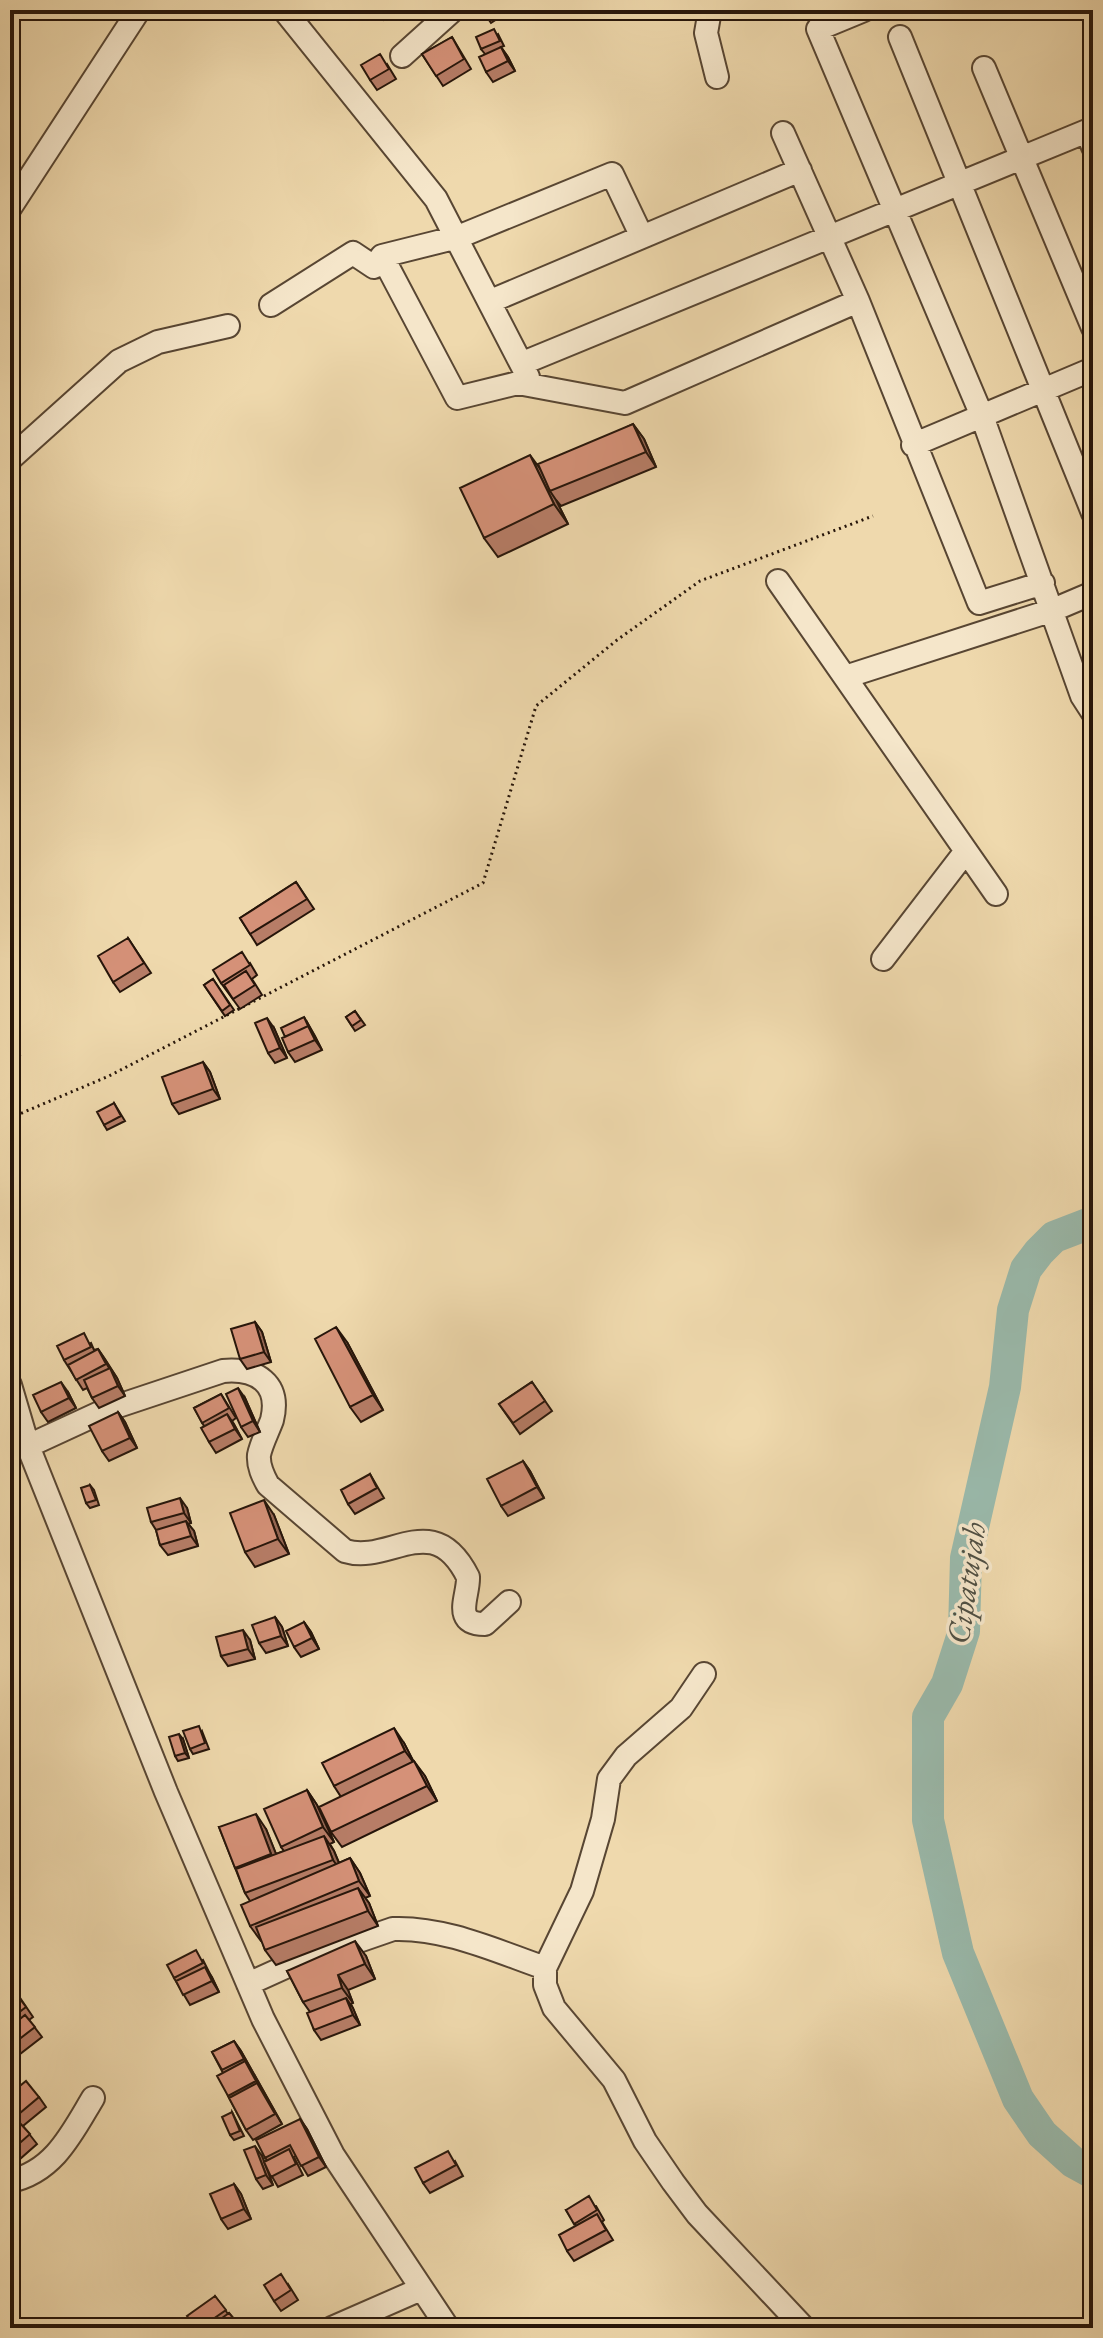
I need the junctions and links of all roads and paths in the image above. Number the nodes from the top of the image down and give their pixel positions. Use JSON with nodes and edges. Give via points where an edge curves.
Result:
{"nodes":[{"id":1,"x":139,"y":10,"type":"edge"},
{"id":2,"x":284,"y":10,"type":"edge"},
{"id":3,"x":453,"y":10,"type":"edge"},
{"id":4,"x":710,"y":10,"type":"edge"},
{"id":5,"x":864,"y":10,"type":"edge"},
{"id":6,"x":900,"y":37,"type":"dead end"},
{"id":7,"x":402,"y":56,"type":"dead end"},
{"id":8,"x":984,"y":68,"type":"dead end"},
{"id":9,"x":717,"y":77,"type":"dead end"},
{"id":10,"x":783,"y":133,"type":"dead end"},
{"id":11,"x":1093,"y":147,"type":"edge"},
{"id":12,"x":1022,"y":158,"type":"junction"},
{"id":13,"x":800,"y":170,"type":"junction"},
{"id":14,"x":960,"y":183,"type":"junction"},
{"id":15,"x":10,"y":208,"type":"edge"},
{"id":16,"x":897,"y":209,"type":"junction"},
{"id":17,"x":829,"y":236,"type":"junction"},
{"id":18,"x":458,"y":237,"type":"junction"},
{"id":19,"x":642,"y":237,"type":"junction"},
{"id":20,"x":382,"y":256,"type":"junction"},
{"id":21,"x":491,"y":301,"type":"junction"},
{"id":22,"x":858,"y":301,"type":"junction"},
{"id":23,"x":271,"y":305,"type":"dead end"},
{"id":24,"x":228,"y":326,"type":"dead end"},
{"id":25,"x":1093,"y":328,"type":"edge"},
{"id":26,"x":1093,"y":369,"type":"edge"},
{"id":27,"x":527,"y":374,"type":"junction"},
{"id":28,"x":1041,"y":392,"type":"junction"},
{"id":29,"x":982,"y":416,"type":"junction"},
{"id":30,"x":913,"y":445,"type":"junction"},
{"id":31,"x":10,"y":459,"type":"edge"},
{"id":32,"x":1093,"y":513,"type":"edge"},
{"id":33,"x":873,"y":516,"type":"dead end"},
{"id":34,"x":778,"y":581,"type":"dead end"},
{"id":35,"x":1043,"y":583,"type":"junction"},
{"id":36,"x":1093,"y":593,"type":"edge"},
{"id":37,"x":1053,"y":610,"type":"junction"},
{"id":38,"x":845,"y":677,"type":"junction"},
{"id":39,"x":1093,"y":713,"type":"edge"},
{"id":40,"x":966,"y":851,"type":"junction"},
{"id":41,"x":996,"y":894,"type":"dead end"},
{"id":42,"x":883,"y":959,"type":"dead end"},
{"id":43,"x":10,"y":1118,"type":"edge"},
{"id":44,"x":10,"y":1385,"type":"edge"},
{"id":45,"x":28,"y":1446,"type":"junction"},
{"id":46,"x":509,"y":1602,"type":"dead end"},
{"id":47,"x":704,"y":1674,"type":"dead end"},
{"id":48,"x":545,"y":1968,"type":"junction"},
{"id":49,"x":248,"y":1984,"type":"junction"},
{"id":50,"x":93,"y":2098,"type":"dead end"},
{"id":51,"x":10,"y":2181,"type":"edge"},
{"id":52,"x":421,"y":2289,"type":"junction"},
{"id":53,"x":332,"y":2328,"type":"edge"},
{"id":54,"x":448,"y":2328,"type":"edge"},
{"id":55,"x":804,"y":2328,"type":"edge"}],
"edges":[{"from":1,"to":15,"type":"street"},
{"from":2,"to":18,"type":"street","via":[[436,199]]},
{"from":3,"to":7,"type":"street"},
{"from":4,"to":9,"type":"street","via":[[706,33]]},
{"from":5,"to":16,"type":"street","via":[[818,29]]},
{"from":6,"to":14,"type":"street"},
{"from":8,"to":12,"type":"street"},
{"from":10,"to":13,"type":"street"},
{"from":11,"to":12,"type":"street","via":[[1087,131]]},
{"from":12,"to":14,"type":"street"},
{"from":12,"to":25,"type":"street"},
{"from":13,"to":17,"type":"street"},
{"from":13,"to":19,"type":"street"},
{"from":14,"to":16,"type":"street"},
{"from":14,"to":28,"type":"street"},
{"from":16,"to":17,"type":"street"},
{"from":16,"to":29,"type":"street"},
{"from":17,"to":22,"type":"street"},
{"from":17,"to":27,"type":"street"},
{"from":18,"to":19,"type":"street","via":[[612,174]]},
{"from":18,"to":20,"type":"street"},
{"from":18,"to":21,"type":"street"},
{"from":19,"to":21,"type":"street"},
{"from":20,"to":23,"type":"street","via":[[374,267],[353,253]]},
{"from":20,"to":27,"type":"street","via":[[457,398],[518,383]]},
{"from":21,"to":27,"type":"street"},
{"from":22,"to":27,"type":"street","via":[[625,403]]},
{"from":22,"to":30,"type":"street"},
{"from":24,"to":31,"type":"street","via":[[158,342],[119,361]]},
{"from":26,"to":28,"type":"street"},
{"from":28,"to":29,"type":"street"},
{"from":28,"to":32,"type":"street"},
{"from":29,"to":30,"type":"street"},
{"from":29,"to":35,"type":"street"},
{"from":30,"to":35,"type":"street","via":[[979,603]]},
{"from":33,"to":43,"type":"path","via":[[700,581],[536,706],[483,883],[109,1076]]},
{"from":34,"to":38,"type":"street"},
{"from":35,"to":37,"type":"street"},
{"from":36,"to":37,"type":"street"},
{"from":37,"to":38,"type":"street"},
{"from":37,"to":39,"type":"street","via":[[1082,696]]},
{"from":38,"to":40,"type":"street"},
{"from":40,"to":41,"type":"street"},
{"from":40,"to":42,"type":"street"},
{"from":44,"to":45,"type":"street"},
{"from":45,"to":46,"type":"street","via":[[106,1410],[223,1371],[258,1374],[272,1388],[274,1404],[259,1455],[262,1473],[280,1495],[345,1551],[357,1555],[403,1542],[443,1548],[468,1577],[461,1605],[471,1621],[485,1624]]},
{"from":45,"to":49,"type":"street"},
{"from":47,"to":48,"type":"street","via":[[681,1708],[626,1756],[609,1779],[582,1891]]},
{"from":48,"to":49,"type":"street","via":[[472,1942],[410,1928],[363,1938]]},
{"from":48,"to":55,"type":"street","via":[[554,2008],[614,2080],[673,2182]]},
{"from":49,"to":52,"type":"street","via":[[333,2155]]},
{"from":50,"to":51,"type":"street","via":[[44,2168]]},
{"from":52,"to":53,"type":"street"},
{"from":52,"to":54,"type":"street"}]}
